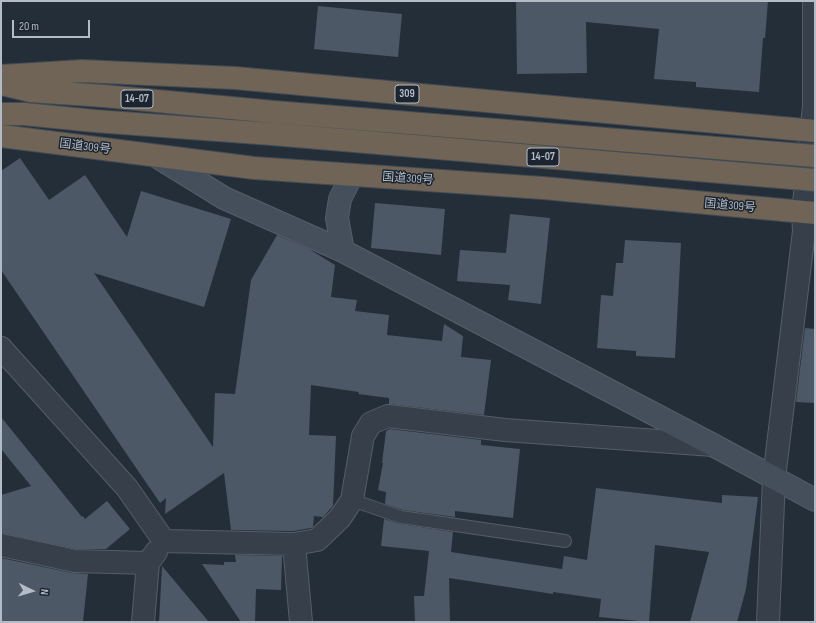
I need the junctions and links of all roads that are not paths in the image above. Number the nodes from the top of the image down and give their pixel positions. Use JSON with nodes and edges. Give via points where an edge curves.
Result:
{"nodes":[{"id":1,"x":814,"y":1,"type":"edge"},
{"id":2,"x":1,"y":76,"type":"edge"},
{"id":3,"x":1,"y":84,"type":"edge"},
{"id":4,"x":1,"y":114,"type":"edge"},
{"id":5,"x":813,"y":131,"type":"edge"},
{"id":6,"x":1,"y":136,"type":"edge"},
{"id":7,"x":156,"y":156,"type":"junction"},
{"id":8,"x":815,"y":156,"type":"edge"},
{"id":9,"x":352,"y":175,"type":"junction"},
{"id":10,"x":815,"y":180,"type":"edge"},
{"id":11,"x":809,"y":213,"type":"edge"},
{"id":12,"x":343,"y":251,"type":"junction"},
{"id":13,"x":1,"y":348,"type":"edge"},
{"id":14,"x":713,"y":445,"type":"junction"},
{"id":15,"x":774,"y":478,"type":"junction"},
{"id":16,"x":352,"y":500,"type":"junction"},
{"id":17,"x":815,"y":500,"type":"edge"},
{"id":18,"x":164,"y":541,"type":"junction"},
{"id":19,"x":565,"y":541,"type":"dead end"},
{"id":20,"x":294,"y":544,"type":"junction"},
{"id":21,"x":1,"y":545,"type":"edge"},
{"id":22,"x":148,"y":563,"type":"junction"},
{"id":23,"x":143,"y":622,"type":"edge"},
{"id":24,"x":300,"y":622,"type":"edge"},
{"id":25,"x":768,"y":622,"type":"edge"}],
"edges":[{"from":1,"to":5,"type":"street"},
{"from":2,"to":5,"type":"highway","number":"309","via":[[82,71],[235,78]]},
{"from":3,"to":8,"type":"highway","number":"14-07","bridge":true,"via":[[31,91]]},
{"from":4,"to":10,"type":"highway","number":"14-07","bridge":true},
{"from":5,"to":11,"type":"street"},
{"from":6,"to":7,"type":"highway","name":"国道309号"},
{"from":7,"to":9,"type":"highway","name":"国道309号","via":[[254,168]]},
{"from":7,"to":12,"type":"street","via":[[224,198]]},
{"from":9,"to":11,"type":"highway","name":"国道309号","via":[[543,188]]},
{"from":9,"to":12,"type":"street","via":[[340,199],[336,218]]},
{"from":11,"to":15,"type":"street","via":[[804,231]]},
{"from":12,"to":14,"type":"street"},
{"from":13,"to":18,"type":"street","via":[[127,488]]},
{"from":14,"to":15,"type":"street"},
{"from":14,"to":16,"type":"street","via":[[505,430],[388,416],[371,423],[363,436]]},
{"from":15,"to":17,"type":"street"},
{"from":15,"to":25,"type":"street"},
{"from":16,"to":19,"type":"lane","via":[[401,517]]},
{"from":16,"to":20,"type":"street","via":[[340,518],[317,540]]},
{"from":18,"to":20,"type":"street"},
{"from":18,"to":22,"type":"street"},
{"from":20,"to":24,"type":"street"},
{"from":21,"to":22,"type":"street","via":[[75,561]]},
{"from":22,"to":23,"type":"street"}]}
